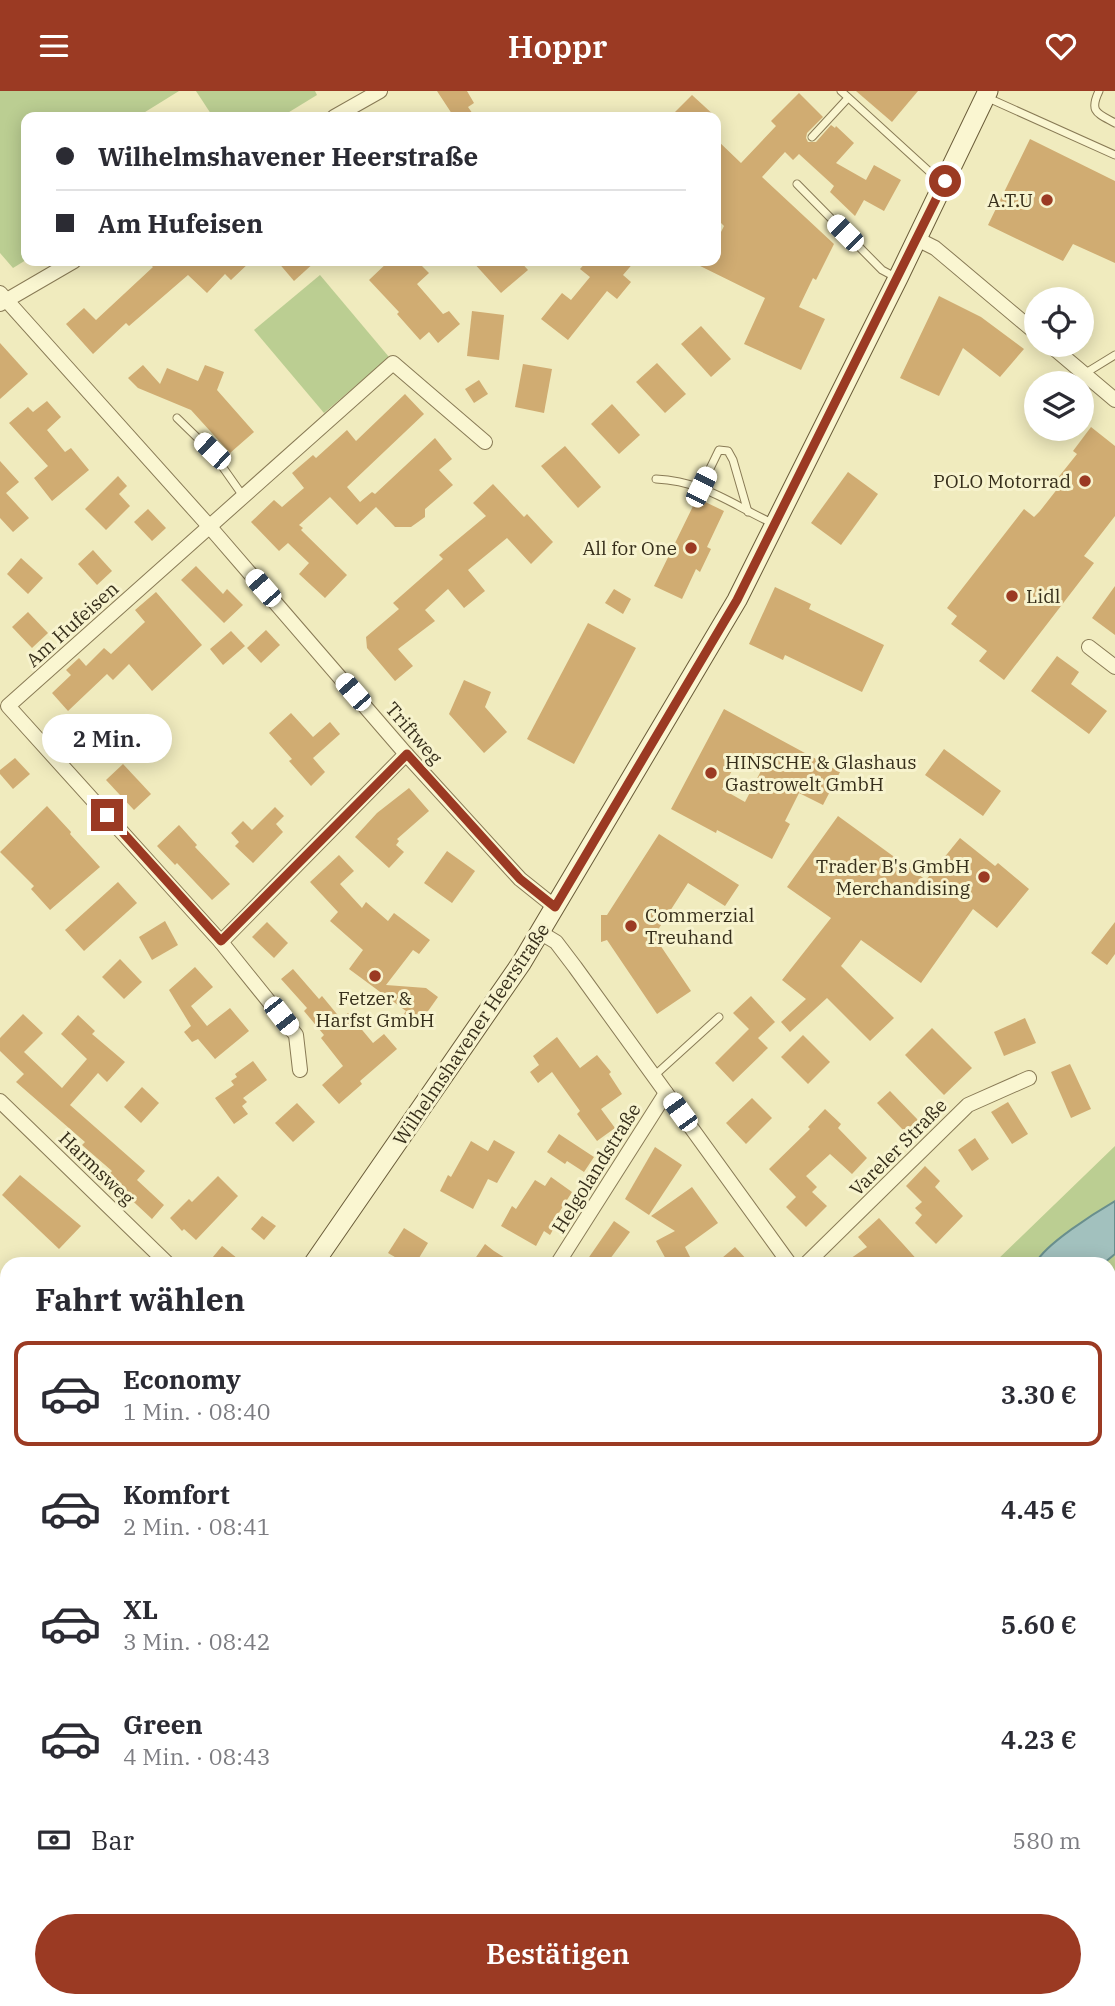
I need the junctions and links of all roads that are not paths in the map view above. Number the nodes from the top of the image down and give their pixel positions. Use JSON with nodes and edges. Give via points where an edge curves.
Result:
{"nodes":[{"id":1,"x":380,"y":91,"type":"edge"},
{"id":2,"x":841,"y":91,"type":"edge"},
{"id":3,"x":1099,"y":91,"type":"edge"},
{"id":4,"x":986,"y":94,"type":"edge"},
{"id":5,"x":848,"y":98,"type":"junction"},
{"id":6,"x":343,"y":112,"type":"edge"},
{"id":7,"x":1115,"y":123,"type":"edge"},
{"id":8,"x":812,"y":137,"type":"dead end"},
{"id":9,"x":1115,"y":155,"type":"edge"},
{"id":10,"x":945,"y":181,"type":"junction"},
{"id":11,"x":797,"y":184,"type":"dead end"},
{"id":12,"x":917,"y":239,"type":"junction"},
{"id":13,"x":65,"y":266,"type":"edge"},
{"id":14,"x":898,"y":278,"type":"junction"},
{"id":15,"x":2,"y":299,"type":"edge"},
{"id":16,"x":1024,"y":323,"type":"edge"},
{"id":17,"x":1115,"y":355,"type":"edge"},
{"id":18,"x":1064,"y":357,"type":"edge"},
{"id":19,"x":1080,"y":371,"type":"edge"},
{"id":20,"x":1089,"y":371,"type":"edge"},
{"id":21,"x":1094,"y":382,"type":"edge"},
{"id":22,"x":1115,"y":400,"type":"edge"},
{"id":23,"x":177,"y":418,"type":"dead end"},
{"id":24,"x":485,"y":442,"type":"dead end"},
{"id":25,"x":656,"y":479,"type":"dead end"},
{"id":26,"x":701,"y":487,"type":"junction"},
{"id":27,"x":243,"y":496,"type":"junction"},
{"id":28,"x":748,"y":512,"type":"junction"},
{"id":29,"x":776,"y":525,"type":"junction"},
{"id":30,"x":209,"y":526,"type":"junction"},
{"id":31,"x":1089,"y":647,"type":"dead end"},
{"id":32,"x":1115,"y":667,"type":"edge"},
{"id":33,"x":407,"y":754,"type":"junction"},
{"id":34,"x":555,"y":907,"type":"junction"},
{"id":35,"x":541,"y":933,"type":"junction"},
{"id":36,"x":221,"y":941,"type":"junction"},
{"id":37,"x":719,"y":1017,"type":"dead end"},
{"id":38,"x":300,"y":1070,"type":"dead end"},
{"id":39,"x":654,"y":1076,"type":"junction"},
{"id":40,"x":1029,"y":1078,"type":"dead end"},
{"id":41,"x":666,"y":1093,"type":"junction"},
{"id":42,"x":0,"y":1101,"type":"edge"},
{"id":43,"x":161,"y":1257,"type":"edge"},
{"id":44,"x":318,"y":1257,"type":"edge"},
{"id":45,"x":562,"y":1257,"type":"edge"},
{"id":46,"x":785,"y":1257,"type":"edge"},
{"id":47,"x":813,"y":1257,"type":"edge"}],
"edges":[{"from":1,"to":6,"type":"street"},
{"from":2,"to":5,"type":"lane"},
{"from":3,"to":7,"type":"lane","via":[[1094,108]]},
{"from":4,"to":9,"type":"lane"},
{"from":4,"to":10,"type":"street","name":"Wilhelmshavener Heerstraße"},
{"from":5,"to":8,"type":"lane"},
{"from":5,"to":10,"type":"lane"},
{"from":10,"to":12,"type":"street","name":"Wilhelmshavener Heerstraße"},
{"from":11,"to":14,"type":"lane","via":[[882,270]]},
{"from":12,"to":14,"type":"street","name":"Wilhelmshavener Heerstraße"},
{"from":12,"to":16,"type":"street"},
{"from":13,"to":15,"type":"street"},
{"from":14,"to":29,"type":"street","name":"Wilhelmshavener Heerstraße"},
{"from":15,"to":30,"type":"street","name":"Triftweg"},
{"from":17,"to":20,"type":"lane"},
{"from":18,"to":19,"type":"street"},
{"from":21,"to":22,"type":"street"},
{"from":23,"to":27,"type":"lane","via":[[212,451]]},
{"from":24,"to":27,"type":"street","via":[[393,363]]},
{"from":25,"to":26,"type":"lane"},
{"from":26,"to":28,"type":"lane"},
{"from":26,"to":28,"type":"lane","via":[[719,450],[728,451]]},
{"from":27,"to":30,"type":"street"},
{"from":28,"to":29,"type":"lane"},
{"from":29,"to":34,"type":"street","name":"Wilhelmshavener Heerstraße","via":[[737,600]]},
{"from":30,"to":33,"type":"street","name":"Triftweg"},
{"from":30,"to":36,"type":"street","name":"Am Hufeisen","via":[[8,706]]},
{"from":31,"to":32,"type":"street"},
{"from":33,"to":34,"type":"street","name":"Triftweg","via":[[520,879]]},
{"from":33,"to":36,"type":"street"},
{"from":34,"to":35,"type":"street","name":"Wilhelmshavener Heerstraße"},
{"from":35,"to":39,"type":"street","via":[[556,942]]},
{"from":35,"to":44,"type":"street","name":"Wilhelmshavener Heerstraße"},
{"from":36,"to":38,"type":"street","name":"Am Hufeisen","via":[[296,1035]]},
{"from":37,"to":39,"type":"lane"},
{"from":39,"to":41,"type":"street"},
{"from":40,"to":47,"type":"street","name":"Vareler Straße","via":[[968,1105]]},
{"from":41,"to":45,"type":"street","name":"Helgolandstraße"},
{"from":41,"to":46,"type":"street"},
{"from":42,"to":43,"type":"street","name":"Harmsweg"}]}
